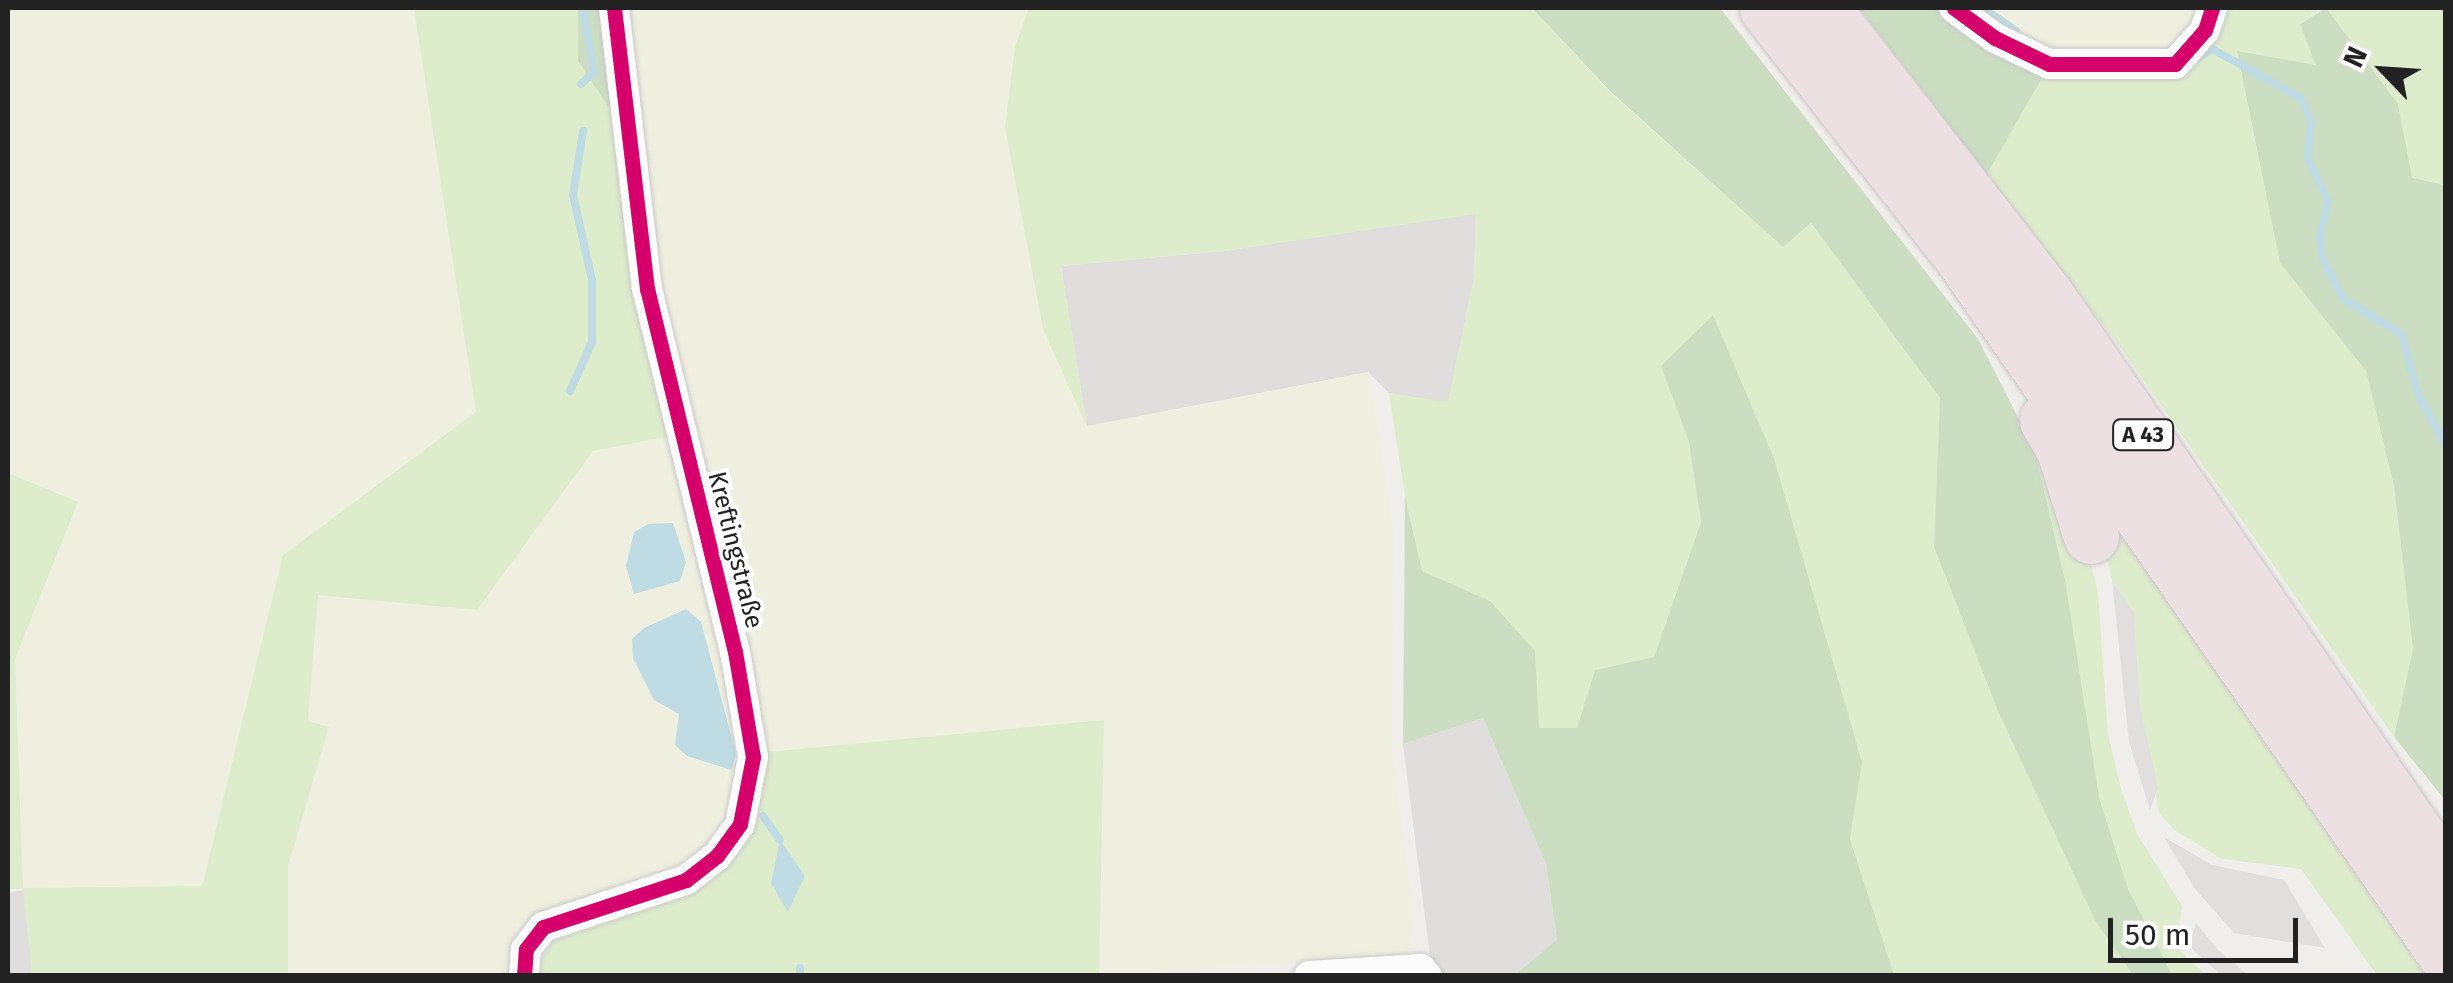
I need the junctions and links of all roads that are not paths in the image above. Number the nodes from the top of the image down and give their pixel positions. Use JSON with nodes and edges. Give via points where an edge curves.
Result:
{"nodes":[{"id":1,"x":614,"y":8,"type":"edge"},
{"id":2,"x":1767,"y":8,"type":"edge"},
{"id":3,"x":1822,"y":8,"type":"edge"},
{"id":4,"x":1954,"y":8,"type":"edge"},
{"id":5,"x":2212,"y":8,"type":"edge"},
{"id":6,"x":1963,"y":258,"type":"junction"},
{"id":7,"x":2091,"y":536,"type":"dead end"},
{"id":8,"x":2446,"y":877,"type":"edge"},
{"id":9,"x":2446,"y":955,"type":"edge"},
{"id":10,"x":1424,"y":972,"type":"edge"},
{"id":11,"x":524,"y":976,"type":"edge"},
{"id":12,"x":1309,"y":976,"type":"edge"}],
"edges":[{"from":1,"to":11,"type":"street","name":"Kreftingstraße","via":[[647,289],[753,757],[740,824],[718,856],[686,880],[544,926],[526,949]]},
{"from":2,"to":6,"type":"highway","number":"A 43"},
{"from":3,"to":8,"type":"highway","number":"A 43","via":[[2046,294]]},
{"from":4,"to":5,"type":"street","via":[[1995,38],[2049,64],[2174,64],[2205,30]]},
{"from":6,"to":7,"type":"highway","via":[[2064,450]]},
{"from":6,"to":9,"type":"highway","number":"A 43"},
{"from":10,"to":12,"type":"street"}]}
